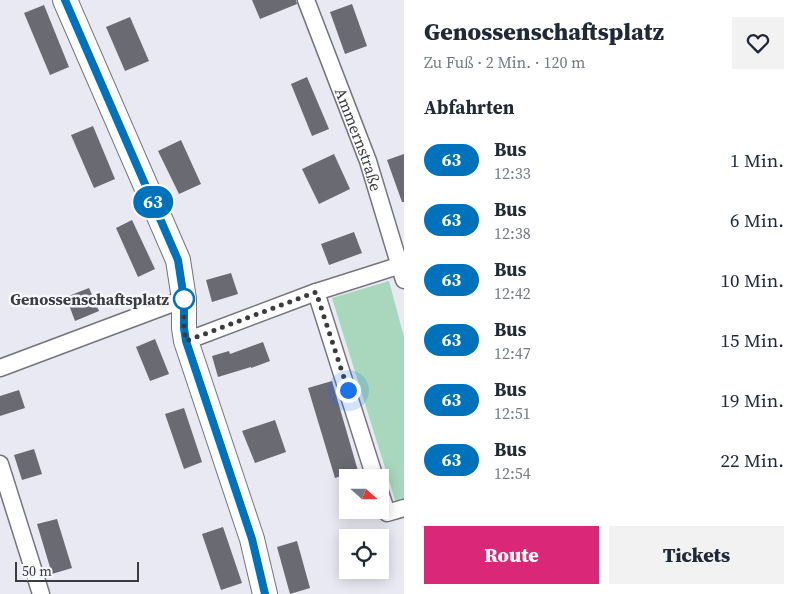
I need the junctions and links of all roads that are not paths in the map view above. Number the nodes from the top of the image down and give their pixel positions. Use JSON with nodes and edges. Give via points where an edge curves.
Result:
{"nodes":[{"id":1,"x":66,"y":0,"type":"edge"},
{"id":2,"x":306,"y":0,"type":"edge"},
{"id":3,"x":403,"y":270,"type":"edge"},
{"id":4,"x":316,"y":292,"type":"junction"},
{"id":5,"x":184,"y":299,"type":"junction"},
{"id":6,"x":186,"y":341,"type":"junction"},
{"id":7,"x":0,"y":368,"type":"edge"},
{"id":8,"x":0,"y":464,"type":"edge"},
{"id":9,"x":372,"y":469,"type":"edge"},
{"id":10,"x":404,"y":508,"type":"edge"},
{"id":11,"x":389,"y":512,"type":"edge"},
{"id":12,"x":41,"y":594,"type":"edge"},
{"id":13,"x":265,"y":594,"type":"edge"}],
"edges":[{"from":1,"to":5,"type":"street","via":[[178,260]]},
{"from":2,"to":3,"type":"street","name":"Ammernstraße","via":[[368,161]]},
{"from":3,"to":4,"type":"street"},
{"from":4,"to":6,"type":"street"},
{"from":4,"to":9,"type":"street"},
{"from":5,"to":6,"type":"street"},
{"from":5,"to":7,"type":"street"},
{"from":6,"to":13,"type":"street","via":[[252,539]]},
{"from":8,"to":12,"type":"street"},
{"from":10,"to":11,"type":"street"}]}
